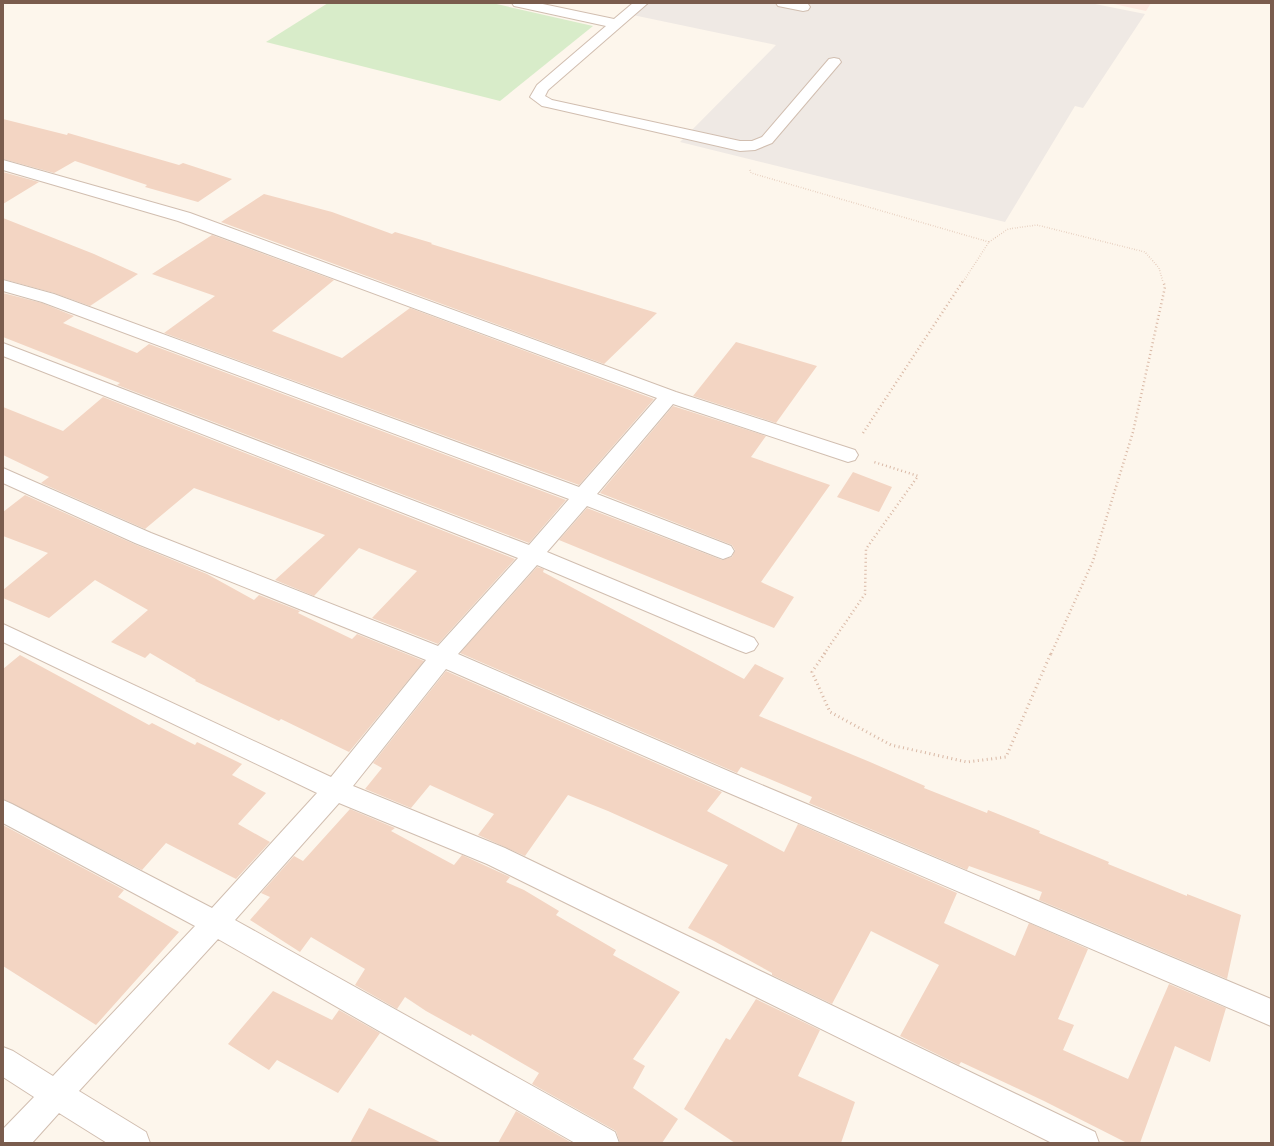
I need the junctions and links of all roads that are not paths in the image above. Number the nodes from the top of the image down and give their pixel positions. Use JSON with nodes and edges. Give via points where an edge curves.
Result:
{"nodes":[{"id":1,"x":519,"y":3,"type":"edge"},
{"id":2,"x":641,"y":3,"type":"edge"},
{"id":3,"x":783,"y":3,"type":"edge"},
{"id":4,"x":803,"y":6,"type":"dead end"},
{"id":5,"x":616,"y":24,"type":"junction"},
{"id":6,"x":834,"y":62,"type":"dead end"},
{"id":7,"x":3,"y":165,"type":"edge"},
{"id":8,"x":3,"y":285,"type":"edge"},
{"id":9,"x":3,"y":349,"type":"edge"},
{"id":10,"x":669,"y":396,"type":"junction"},
{"id":11,"x":848,"y":454,"type":"road end"},
{"id":12,"x":3,"y":475,"type":"edge"},
{"id":13,"x":584,"y":496,"type":"junction"},
{"id":14,"x":723,"y":551,"type":"dead end"},
{"id":15,"x":533,"y":555,"type":"junction"},
{"id":16,"x":3,"y":632,"type":"edge"},
{"id":17,"x":746,"y":644,"type":"dead end"},
{"id":18,"x":442,"y":656,"type":"junction"},
{"id":19,"x":335,"y":790,"type":"junction"},
{"id":20,"x":3,"y":811,"type":"edge"},
{"id":21,"x":216,"y":923,"type":"junction"},
{"id":22,"x":1271,"y":1013,"type":"edge"},
{"id":23,"x":3,"y":1061,"type":"edge"},
{"id":24,"x":56,"y":1094,"type":"junction"},
{"id":25,"x":11,"y":1143,"type":"edge"},
{"id":26,"x":135,"y":1143,"type":"edge"},
{"id":27,"x":604,"y":1143,"type":"edge"},
{"id":28,"x":1084,"y":1143,"type":"edge"}],
"edges":[{"from":1,"to":5,"type":"street"},
{"from":2,"to":5,"type":"street"},
{"from":3,"to":4,"type":"street"},
{"from":5,"to":6,"type":"street","via":[[542,88],[537,97],[547,103],[740,146],[755,145],[767,140]]},
{"from":7,"to":10,"type":"street","via":[[184,217]]},
{"from":8,"to":13,"type":"street","via":[[48,298]]},
{"from":9,"to":15,"type":"street"},
{"from":10,"to":11,"type":"street"},
{"from":10,"to":13,"type":"street"},
{"from":12,"to":18,"type":"street","via":[[143,538]]},
{"from":13,"to":14,"type":"street"},
{"from":13,"to":15,"type":"street"},
{"from":15,"to":17,"type":"street"},
{"from":15,"to":18,"type":"street"},
{"from":16,"to":19,"type":"street"},
{"from":18,"to":19,"type":"street"},
{"from":18,"to":22,"type":"street","via":[[724,780]]},
{"from":19,"to":21,"type":"street"},
{"from":19,"to":28,"type":"street","via":[[496,856]]},
{"from":20,"to":21,"type":"street"},
{"from":21,"to":24,"type":"street"},
{"from":21,"to":27,"type":"street"},
{"from":23,"to":24,"type":"street"},
{"from":24,"to":25,"type":"street"},
{"from":24,"to":26,"type":"street"}]}
